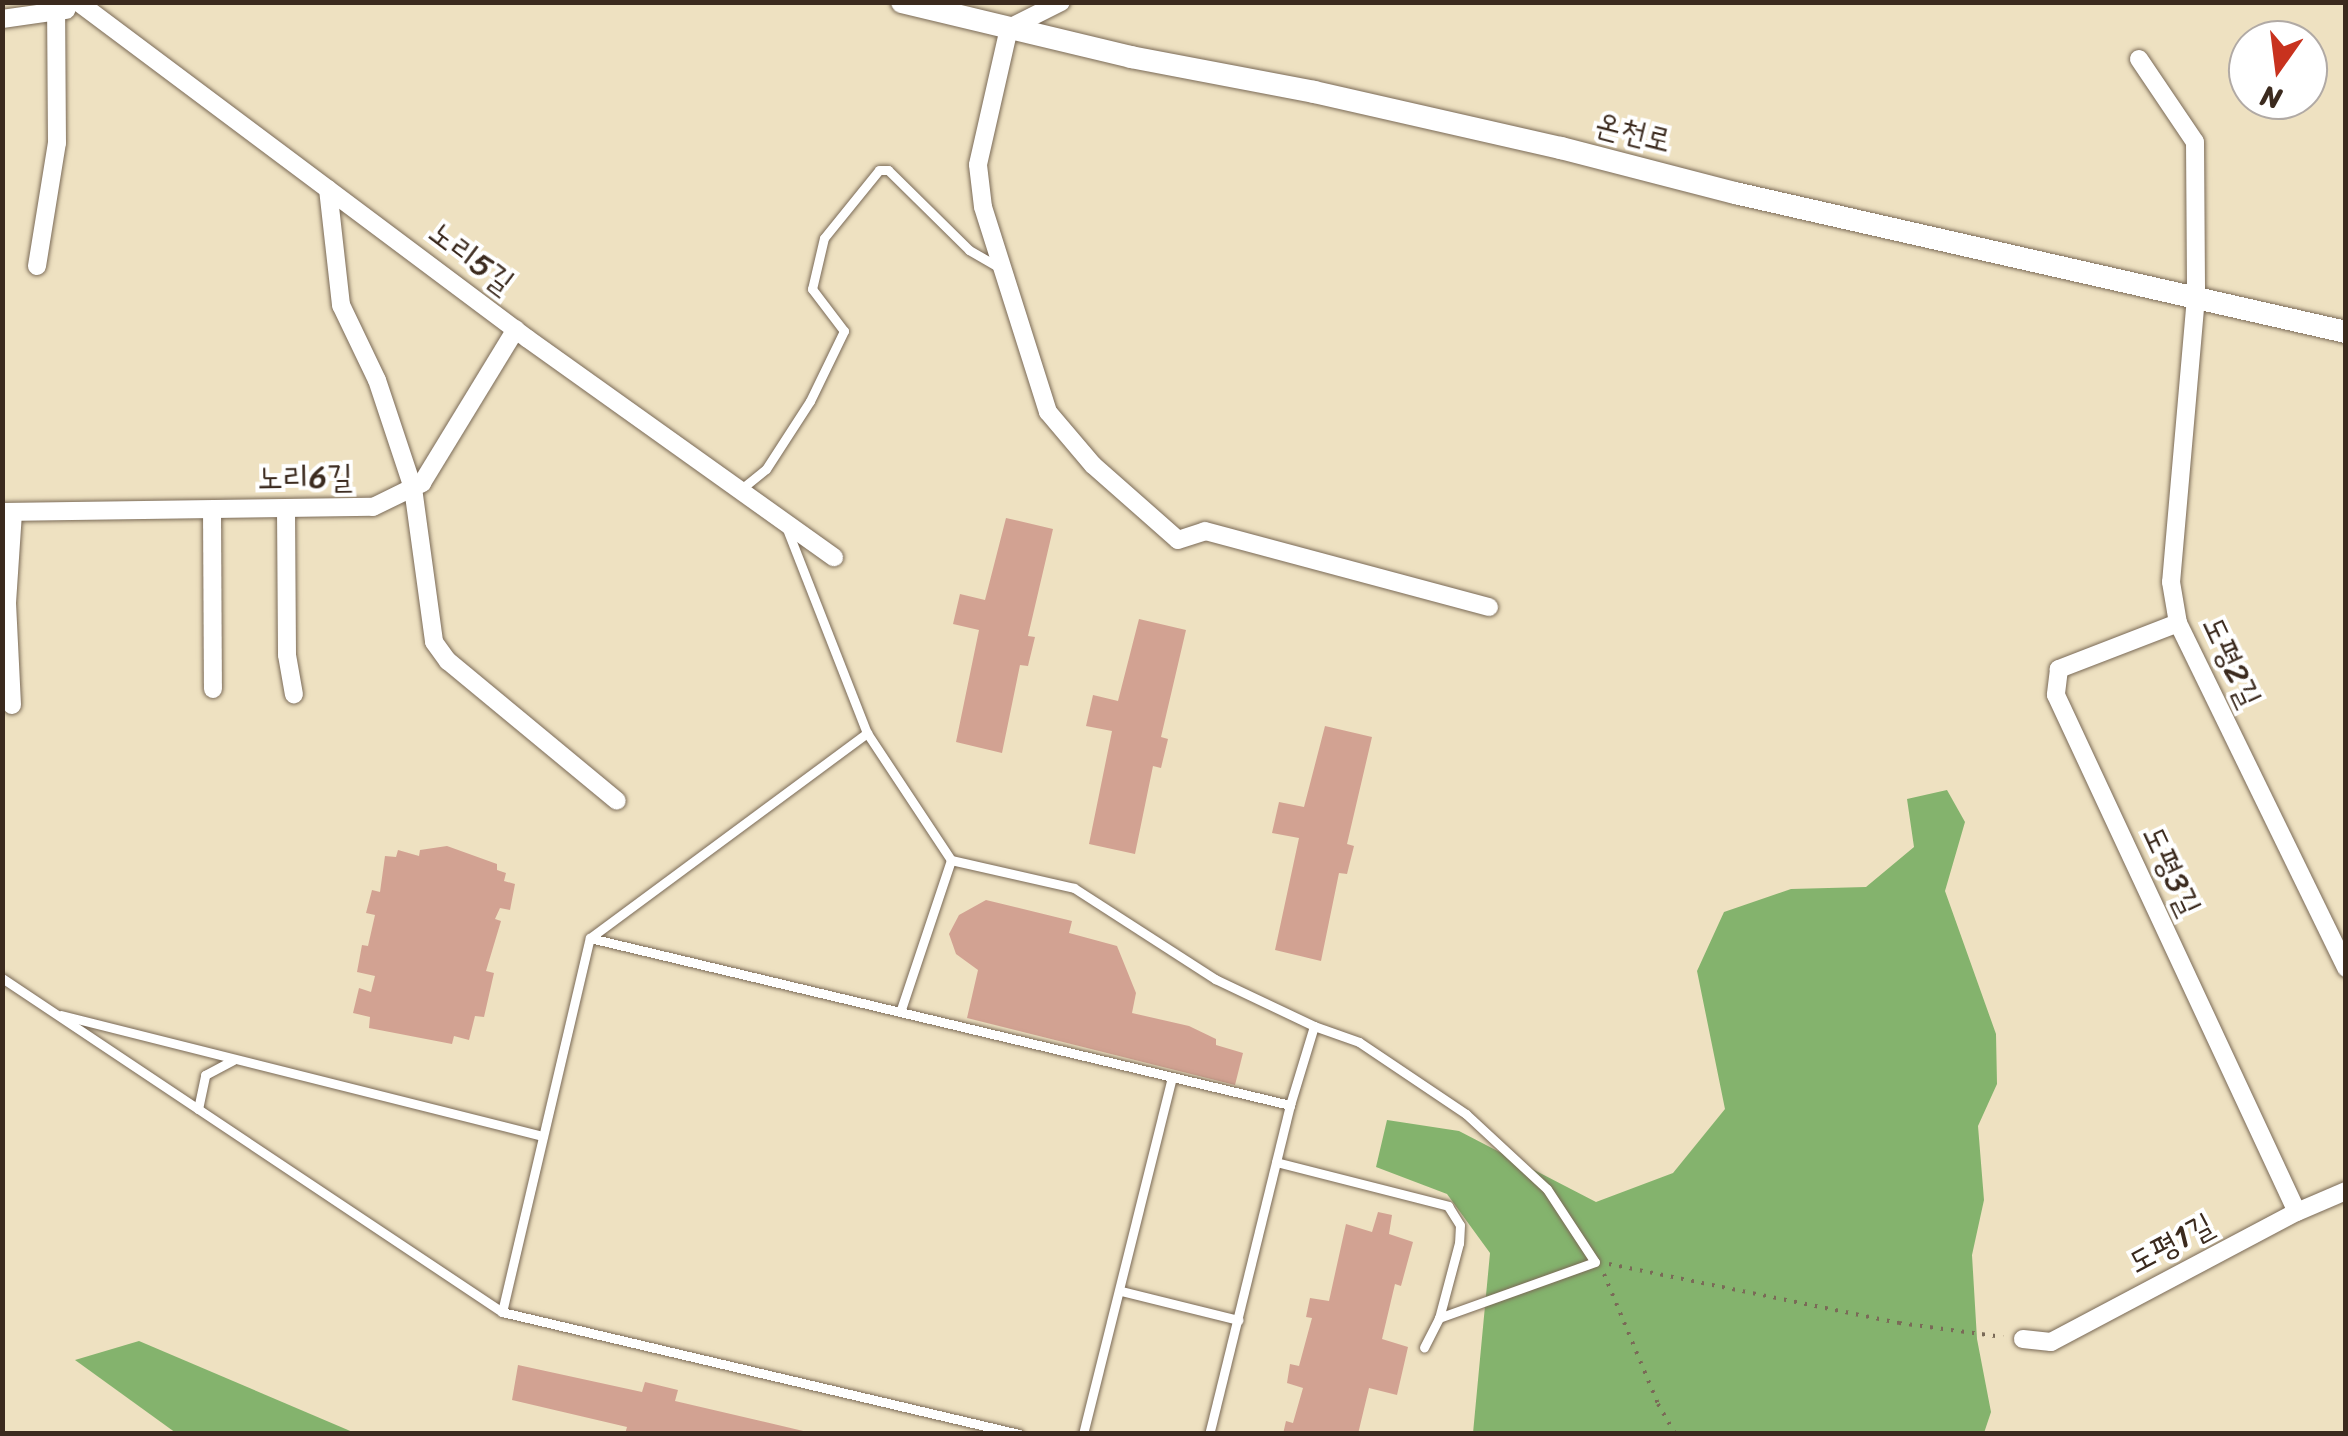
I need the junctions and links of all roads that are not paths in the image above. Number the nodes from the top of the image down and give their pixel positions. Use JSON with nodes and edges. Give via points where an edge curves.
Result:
{"nodes":[{"id":1,"x":902,"y":2,"type":"edge"},
{"id":2,"x":1061,"y":2,"type":"edge"},
{"id":3,"x":86,"y":4,"type":"edge"},
{"id":4,"x":56,"y":12,"type":"junction"},
{"id":5,"x":2,"y":19,"type":"edge"},
{"id":6,"x":1008,"y":28,"type":"junction"},
{"id":7,"x":2139,"y":60,"type":"dead end"},
{"id":8,"x":328,"y":189,"type":"junction"},
{"id":9,"x":36,"y":266,"type":"dead end"},
{"id":10,"x":1004,"y":269,"type":"junction"},
{"id":11,"x":2196,"y":297,"type":"junction"},
{"id":12,"x":516,"y":329,"type":"junction"},
{"id":13,"x":2346,"y":332,"type":"edge"},
{"id":14,"x":412,"y":488,"type":"junction"},
{"id":15,"x":740,"y":490,"type":"junction"},
{"id":16,"x":286,"y":509,"type":"junction"},
{"id":17,"x":212,"y":510,"type":"junction"},
{"id":18,"x":8,"y":512,"type":"edge"},
{"id":19,"x":785,"y":522,"type":"junction"},
{"id":20,"x":834,"y":557,"type":"dead end"},
{"id":21,"x":1489,"y":607,"type":"dead end"},
{"id":22,"x":2178,"y":623,"type":"junction"},
{"id":23,"x":213,"y":689,"type":"dead end"},
{"id":24,"x":294,"y":694,"type":"dead end"},
{"id":25,"x":12,"y":705,"type":"dead end"},
{"id":26,"x":867,"y":733,"type":"junction"},
{"id":27,"x":617,"y":801,"type":"dead end"},
{"id":28,"x":952,"y":860,"type":"junction"},
{"id":29,"x":590,"y":938,"type":"junction"},
{"id":30,"x":2346,"y":968,"type":"edge"},
{"id":31,"x":2,"y":978,"type":"edge"},
{"id":32,"x":900,"y":1012,"type":"junction"},
{"id":33,"x":54,"y":1013,"type":"junction"},
{"id":34,"x":1314,"y":1026,"type":"junction"},
{"id":35,"x":236,"y":1059,"type":"junction"},
{"id":36,"x":1172,"y":1078,"type":"junction"},
{"id":37,"x":1290,"y":1105,"type":"junction"},
{"id":38,"x":198,"y":1109,"type":"junction"},
{"id":39,"x":543,"y":1136,"type":"junction"},
{"id":40,"x":1276,"y":1162,"type":"junction"},
{"id":41,"x":2346,"y":1191,"type":"edge"},
{"id":42,"x":2297,"y":1212,"type":"junction"},
{"id":43,"x":1121,"y":1291,"type":"junction"},
{"id":44,"x":502,"y":1312,"type":"junction"},
{"id":45,"x":1439,"y":1318,"type":"junction"},
{"id":46,"x":1238,"y":1320,"type":"junction"},
{"id":47,"x":2023,"y":1339,"type":"road end"},
{"id":48,"x":1424,"y":1347,"type":"dead end"},
{"id":49,"x":1019,"y":1434,"type":"edge"},
{"id":50,"x":1083,"y":1434,"type":"edge"},
{"id":51,"x":1209,"y":1434,"type":"edge"}],
"edges":[{"from":1,"to":6,"type":"street","name":"온천로"},
{"from":2,"to":6,"type":"street"},
{"from":3,"to":4,"type":"street"},
{"from":3,"to":8,"type":"street","name":"노리5길"},
{"from":4,"to":5,"type":"street"},
{"from":4,"to":9,"type":"street","via":[[58,144]]},
{"from":6,"to":10,"type":"street","via":[[978,165],[983,207]]},
{"from":6,"to":11,"type":"street","name":"온천로","via":[[1352,100]]},
{"from":7,"to":11,"type":"street","name":"도평2길","via":[[2195,142]]},
{"from":8,"to":12,"type":"street","name":"노리5길"},
{"from":8,"to":14,"type":"street","via":[[341,305],[377,380]]},
{"from":10,"to":15,"type":"lane","via":[[969,250],[888,170],[879,170],[824,238],[812,289],[844,331],[766,469]]},
{"from":10,"to":21,"type":"street","via":[[1048,412],[1092,465],[1178,540],[1206,530]]},
{"from":11,"to":13,"type":"street","name":"온천로"},
{"from":11,"to":22,"type":"street","name":"도평2길","via":[[2171,582]]},
{"from":12,"to":14,"type":"street","name":"노리6길","via":[[422,483]]},
{"from":12,"to":15,"type":"street","name":"노리5길"},
{"from":14,"to":16,"type":"street","name":"노리6길","via":[[373,508]]},
{"from":14,"to":27,"type":"street","via":[[434,642],[448,661]]},
{"from":15,"to":19,"type":"street","name":"노리5길"},
{"from":16,"to":17,"type":"street","name":"노리6길"},
{"from":16,"to":24,"type":"street","via":[[287,655]]},
{"from":17,"to":18,"type":"street","name":"노리6길"},
{"from":17,"to":23,"type":"street"},
{"from":18,"to":25,"type":"street"},
{"from":19,"to":20,"type":"street","name":"노리5길"},
{"from":19,"to":26,"type":"lane"},
{"from":22,"to":30,"type":"street","name":"도평2길"},
{"from":22,"to":42,"type":"street","name":"도평3길","via":[[2058,669],[2056,695]]},
{"from":26,"to":28,"type":"lane"},
{"from":26,"to":29,"type":"lane"},
{"from":28,"to":32,"type":"lane"},
{"from":28,"to":34,"type":"lane","via":[[1074,888],[1215,979]]},
{"from":29,"to":32,"type":"lane"},
{"from":29,"to":39,"type":"lane"},
{"from":31,"to":33,"type":"lane"},
{"from":32,"to":36,"type":"lane"},
{"from":33,"to":35,"type":"lane"},
{"from":33,"to":38,"type":"lane"},
{"from":34,"to":37,"type":"lane"},
{"from":34,"to":45,"type":"lane","via":[[1360,1042],[1466,1114],[1547,1188],[1595,1262]]},
{"from":35,"to":38,"type":"lane","via":[[205,1075]]},
{"from":35,"to":39,"type":"lane"},
{"from":36,"to":37,"type":"lane"},
{"from":36,"to":43,"type":"lane"},
{"from":37,"to":40,"type":"lane"},
{"from":38,"to":44,"type":"lane"},
{"from":39,"to":44,"type":"lane"},
{"from":40,"to":45,"type":"lane","via":[[1448,1206],[1460,1225],[1459,1243]]},
{"from":40,"to":46,"type":"lane"},
{"from":41,"to":42,"type":"street","name":"도평1길"},
{"from":42,"to":47,"type":"street","name":"도평1길","via":[[2051,1342]]},
{"from":43,"to":46,"type":"lane"},
{"from":43,"to":50,"type":"lane"},
{"from":44,"to":49,"type":"lane"},
{"from":45,"to":48,"type":"lane"},
{"from":46,"to":51,"type":"lane"}]}
